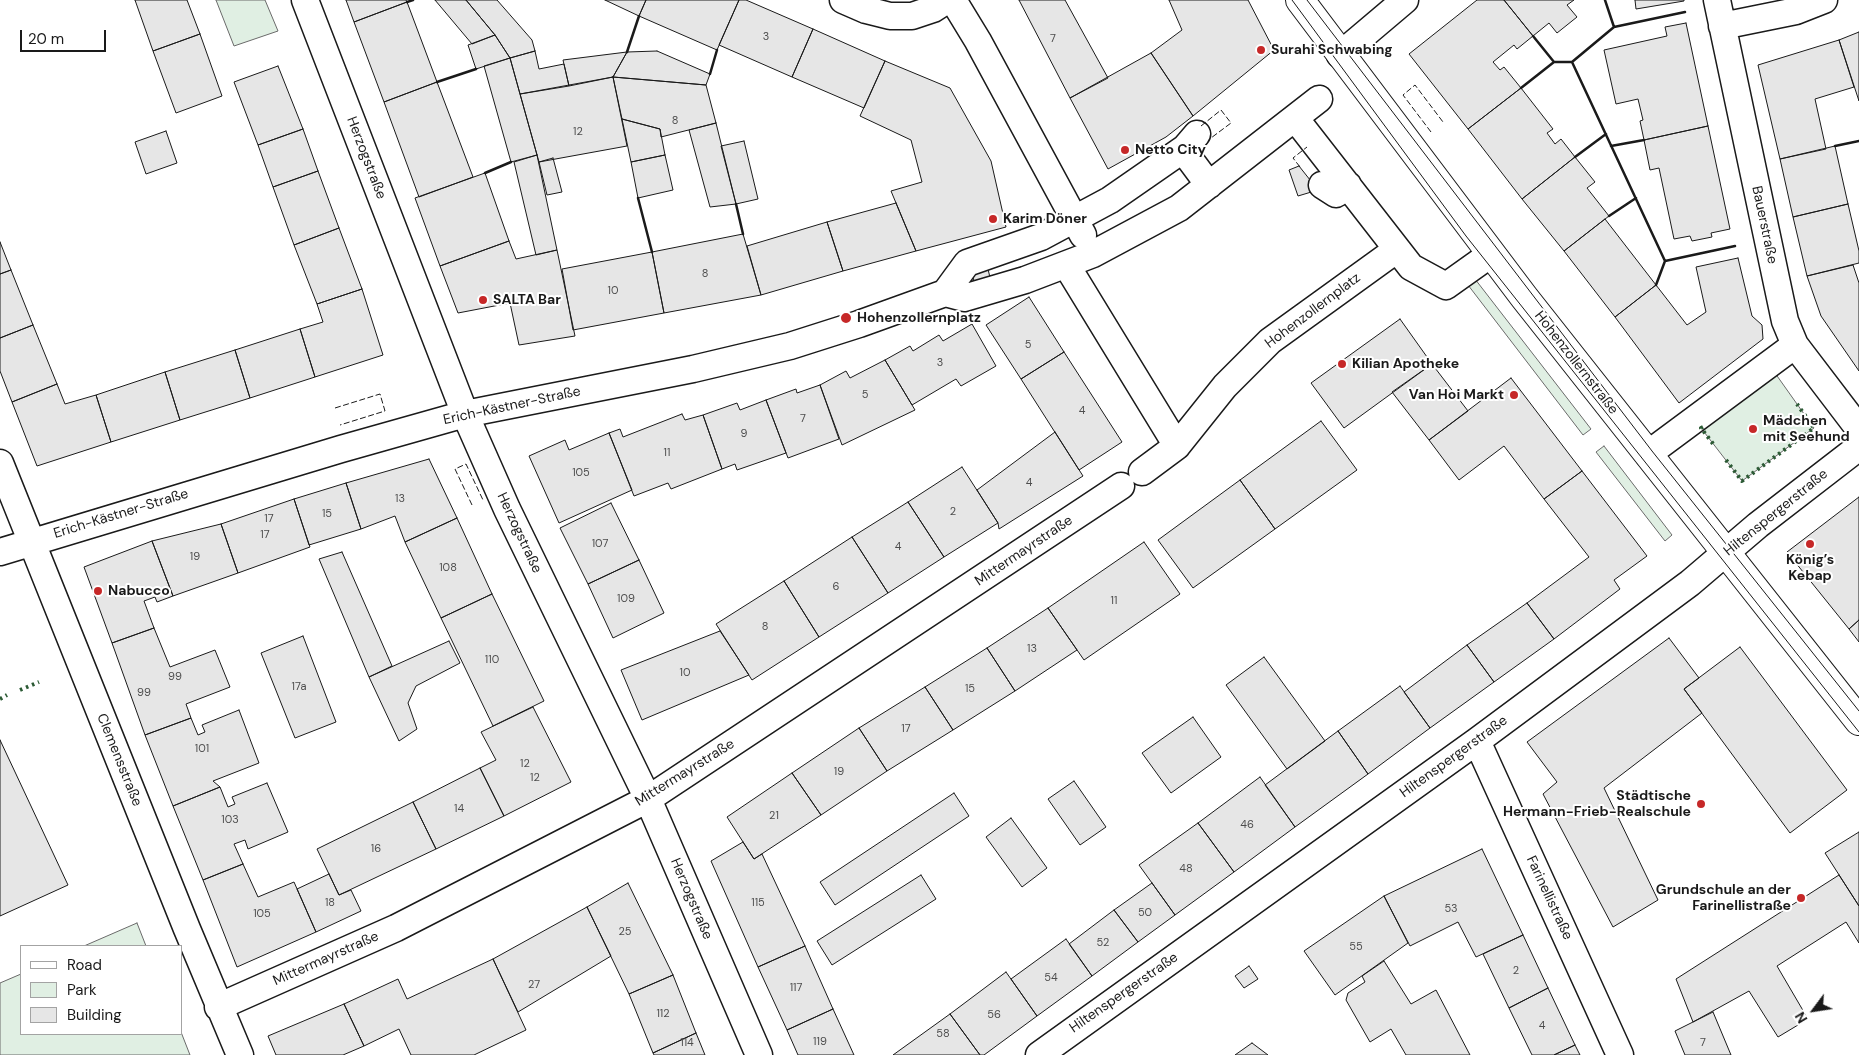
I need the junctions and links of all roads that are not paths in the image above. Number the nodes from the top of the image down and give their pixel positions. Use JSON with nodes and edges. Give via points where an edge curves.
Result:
{"nodes":[{"id":1,"x":306,"y":0,"type":"edge"},
{"id":2,"x":843,"y":0,"type":"edge"},
{"id":3,"x":947,"y":0,"type":"edge"},
{"id":4,"x":953,"y":0,"type":"edge"},
{"id":5,"x":1300,"y":0,"type":"edge"},
{"id":6,"x":1405,"y":0,"type":"edge"},
{"id":7,"x":1717,"y":0,"type":"edge"},
{"id":8,"x":1824,"y":0,"type":"edge"},
{"id":9,"x":1722,"y":26,"type":"junction"},
{"id":10,"x":1340,"y":55,"type":"junction"},
{"id":11,"x":1319,"y":99,"type":"dead end"},
{"id":12,"x":1294,"y":118,"type":"junction"},
{"id":13,"x":1210,"y":185,"type":"junction"},
{"id":14,"x":1075,"y":220,"type":"junction"},
{"id":15,"x":1396,"y":250,"type":"junction"},
{"id":16,"x":1093,"y":254,"type":"junction"},
{"id":17,"x":1490,"y":254,"type":"junction"},
{"id":18,"x":1066,"y":266,"type":"junction"},
{"id":19,"x":945,"y":293,"type":"junction"},
{"id":20,"x":1795,"y":345,"type":"junction"},
{"id":21,"x":465,"y":414,"type":"junction"},
{"id":22,"x":1859,"y":429,"type":"edge"},
{"id":23,"x":1177,"y":446,"type":"junction"},
{"id":24,"x":1859,"y":447,"type":"edge"},
{"id":25,"x":1648,"y":454,"type":"junction"},
{"id":26,"x":0,"y":463,"type":"edge"},
{"id":27,"x":1132,"y":479,"type":"joint"},
{"id":28,"x":31,"y":541,"type":"junction"},
{"id":29,"x":0,"y":552,"type":"edge"},
{"id":30,"x":1725,"y":553,"type":"junction"},
{"id":31,"x":1859,"y":721,"type":"edge"},
{"id":32,"x":1477,"y":741,"type":"junction"},
{"id":33,"x":648,"y":799,"type":"junction"},
{"id":34,"x":218,"y":1007,"type":"junction"},
{"id":35,"x":240,"y":1055,"type":"edge"},
{"id":36,"x":759,"y":1055,"type":"edge"},
{"id":37,"x":1039,"y":1055,"type":"edge"},
{"id":38,"x":1620,"y":1055,"type":"edge"}],
"edges":[{"from":1,"to":21,"type":"street","name":"Herzogstraße"},
{"from":2,"to":3,"type":"street","via":[[890,16],[912,16]]},
{"from":4,"to":14,"type":"street"},
{"from":5,"to":10,"type":"street","name":"Hohenzollernstraße"},
{"from":6,"to":10,"type":"street"},
{"from":7,"to":9,"type":"street","name":"Bauerstraße"},
{"from":8,"to":9,"type":"street","via":[[1796,11]]},
{"from":9,"to":20,"type":"street","name":"Bauerstraße","via":[[1785,321]]},
{"from":10,"to":17,"type":"street","name":"Hohenzollernstraße"},
{"from":11,"to":12,"type":"street"},
{"from":12,"to":13,"type":"street"},
{"from":12,"to":15,"type":"street","via":[[1333,186]]},
{"from":13,"to":14,"type":"street","via":[[1192,143],[1110,200]]},
{"from":13,"to":16,"type":"street","via":[[1179,208]]},
{"from":14,"to":16,"type":"street"},
{"from":14,"to":19,"type":"street","via":[[1041,237],[966,263]]},
{"from":15,"to":17,"type":"street","via":[[1411,267],[1446,286]]},
{"from":15,"to":23,"type":"street","name":"Hohenzollernplatz","via":[[1270,341],[1225,386]]},
{"from":16,"to":18,"type":"street"},
{"from":17,"to":25,"type":"street","name":"Hohenzollernstraße"},
{"from":18,"to":19,"type":"street","name":"Erich-Kästner-Straße","via":[[1004,282],[964,298]]},
{"from":18,"to":23,"type":"street"},
{"from":19,"to":21,"type":"street","name":"Erich-Kästner-Straße","via":[[859,324],[766,352]]},
{"from":20,"to":22,"type":"street","name":"Bauerstraße"},
{"from":20,"to":25,"type":"street"},
{"from":21,"to":28,"type":"street","name":"Erich-Kästner-Straße"},
{"from":21,"to":33,"type":"street","name":"Herzogstraße","via":[[507,509]]},
{"from":23,"to":27,"type":"street","name":"Hohenzollernplatz"},
{"from":24,"to":30,"type":"street","name":"Hiltenspergerstraße"},
{"from":25,"to":30,"type":"street","name":"Hohenzollernstraße"},
{"from":26,"to":28,"type":"street","name":"Clemensstraße"},
{"from":27,"to":33,"type":"street","name":"Mittermayrstraße"},
{"from":28,"to":29,"type":"street","name":"Erich-Kästner-Straße"},
{"from":28,"to":34,"type":"street","name":"Clemensstraße"},
{"from":30,"to":31,"type":"street","name":"Hohenzollernstraße"},
{"from":30,"to":32,"type":"street","name":"Hiltenspergerstraße"},
{"from":32,"to":37,"type":"street","name":"Hiltenspergerstraße"},
{"from":32,"to":38,"type":"street","name":"Farinellistraße"},
{"from":33,"to":34,"type":"street","name":"Mittermayrstraße","via":[[396,928]]},
{"from":33,"to":36,"type":"street","name":"Herzogstraße"},
{"from":34,"to":35,"type":"street","name":"Clemensstraße"}]}
